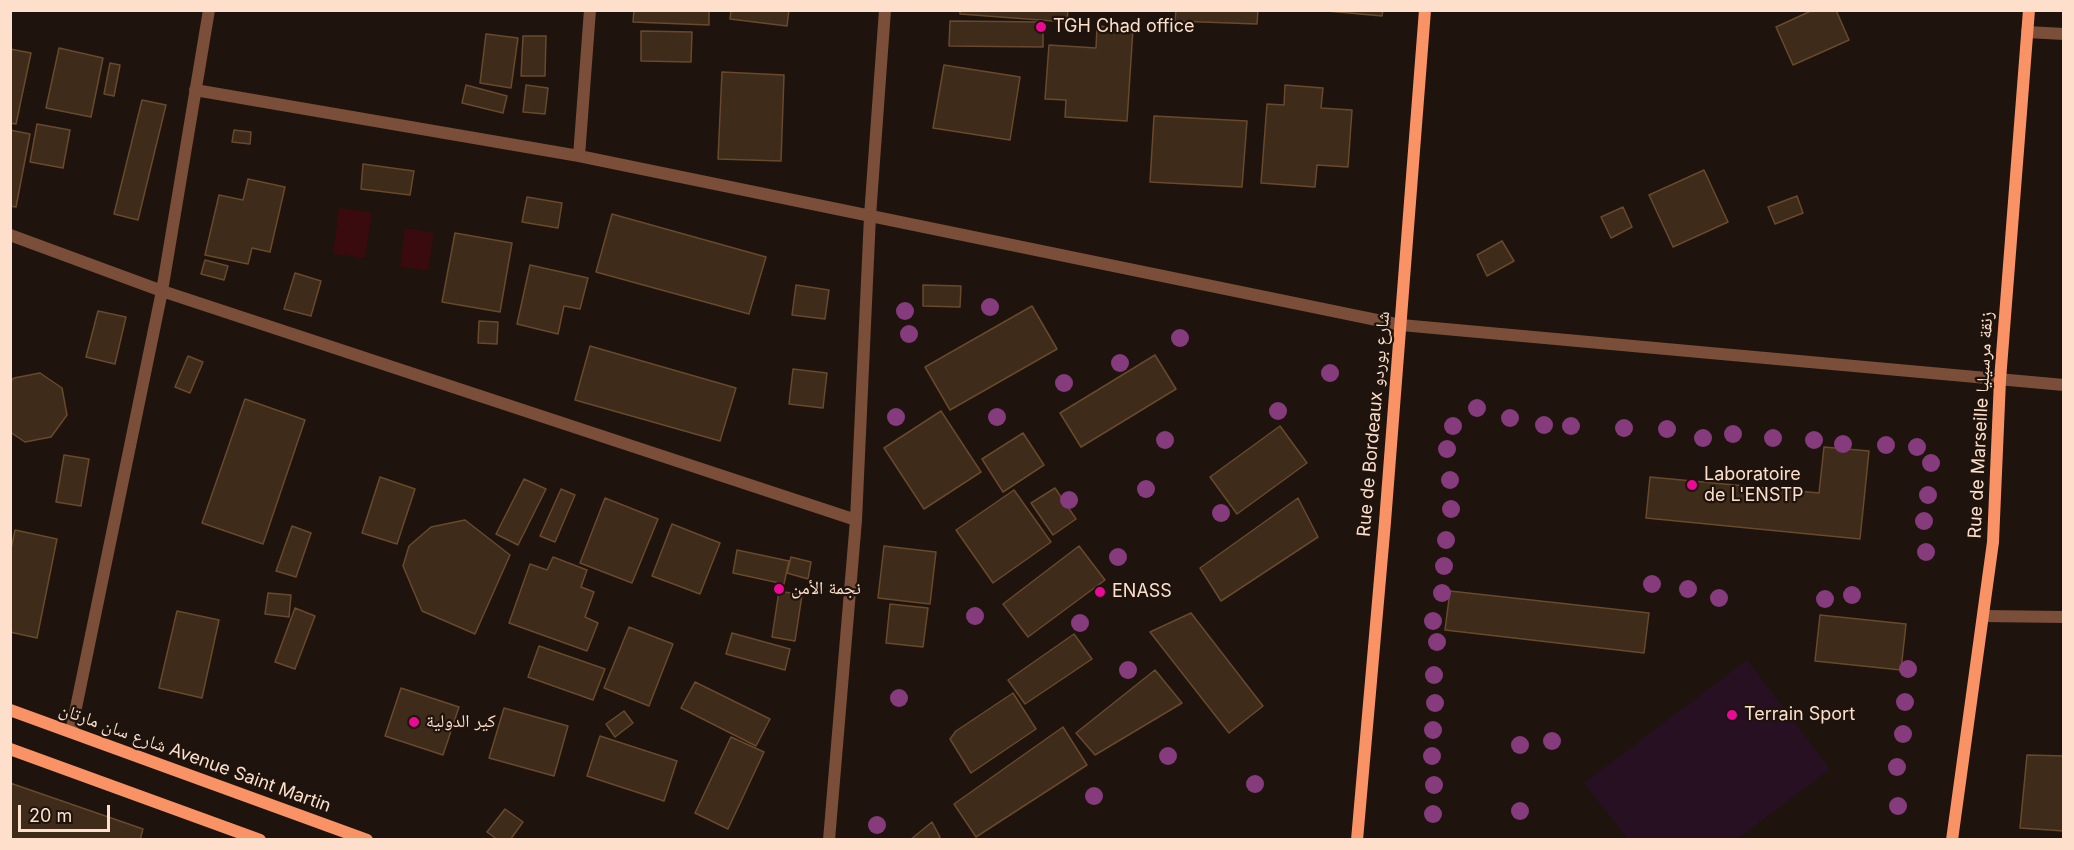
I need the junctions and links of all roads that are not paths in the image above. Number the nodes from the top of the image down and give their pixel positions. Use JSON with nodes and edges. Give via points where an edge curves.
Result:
{"nodes":[{"id":1,"x":209,"y":10,"type":"edge"},
{"id":2,"x":590,"y":10,"type":"edge"},
{"id":3,"x":885,"y":10,"type":"edge"},
{"id":4,"x":1425,"y":10,"type":"edge"},
{"id":5,"x":2029,"y":10,"type":"edge"},
{"id":6,"x":2027,"y":32,"type":"junction"},
{"id":7,"x":2064,"y":34,"type":"edge"},
{"id":8,"x":195,"y":90,"type":"junction"},
{"id":9,"x":579,"y":156,"type":"junction"},
{"id":10,"x":870,"y":216,"type":"junction"},
{"id":11,"x":10,"y":235,"type":"edge"},
{"id":12,"x":162,"y":291,"type":"junction"},
{"id":13,"x":1401,"y":326,"type":"junction"},
{"id":14,"x":2000,"y":380,"type":"junction"},
{"id":15,"x":2064,"y":385,"type":"edge"},
{"id":16,"x":856,"y":520,"type":"junction"},
{"id":17,"x":1983,"y":616,"type":"junction"},
{"id":18,"x":2064,"y":617,"type":"edge"},
{"id":19,"x":10,"y":710,"type":"edge"},
{"id":20,"x":71,"y":732,"type":"junction"},
{"id":21,"x":10,"y":749,"type":"edge"},
{"id":22,"x":260,"y":840,"type":"edge"},
{"id":23,"x":366,"y":840,"type":"edge"},
{"id":24,"x":829,"y":840,"type":"edge"},
{"id":25,"x":1357,"y":840,"type":"edge"},
{"id":26,"x":1952,"y":840,"type":"edge"}],
"edges":[{"from":1,"to":8,"type":"street"},
{"from":2,"to":9,"type":"street"},
{"from":3,"to":10,"type":"street"},
{"from":4,"to":13,"type":"street","name":"Rue de Bordeaux شارع بوردو"},
{"from":5,"to":6,"type":"street","name":"Rue de Marseille زنقة مرسيليا"},
{"from":6,"to":7,"type":"street"},
{"from":6,"to":14,"type":"street","name":"Rue de Marseille زنقة مرسيليا"},
{"from":8,"to":9,"type":"street"},
{"from":8,"to":12,"type":"street"},
{"from":9,"to":10,"type":"street"},
{"from":10,"to":13,"type":"street"},
{"from":10,"to":16,"type":"street"},
{"from":11,"to":12,"type":"street"},
{"from":12,"to":16,"type":"street"},
{"from":12,"to":20,"type":"street"},
{"from":13,"to":14,"type":"street"},
{"from":13,"to":25,"type":"street","name":"Rue de Bordeaux شارع بوردو"},
{"from":14,"to":15,"type":"street"},
{"from":14,"to":17,"type":"street","name":"Rue de Marseille زنقة مرسيليا","via":[[1993,542]]},
{"from":16,"to":24,"type":"street"},
{"from":17,"to":18,"type":"street"},
{"from":17,"to":26,"type":"street","name":"Rue de Marseille زنقة مرسيليا"},
{"from":19,"to":20,"type":"street","name":"شارع سان مارتان Avenue Saint Martin"},
{"from":20,"to":23,"type":"street","name":"شارع سان مارتان Avenue Saint Martin"},
{"from":21,"to":22,"type":"street"}]}
